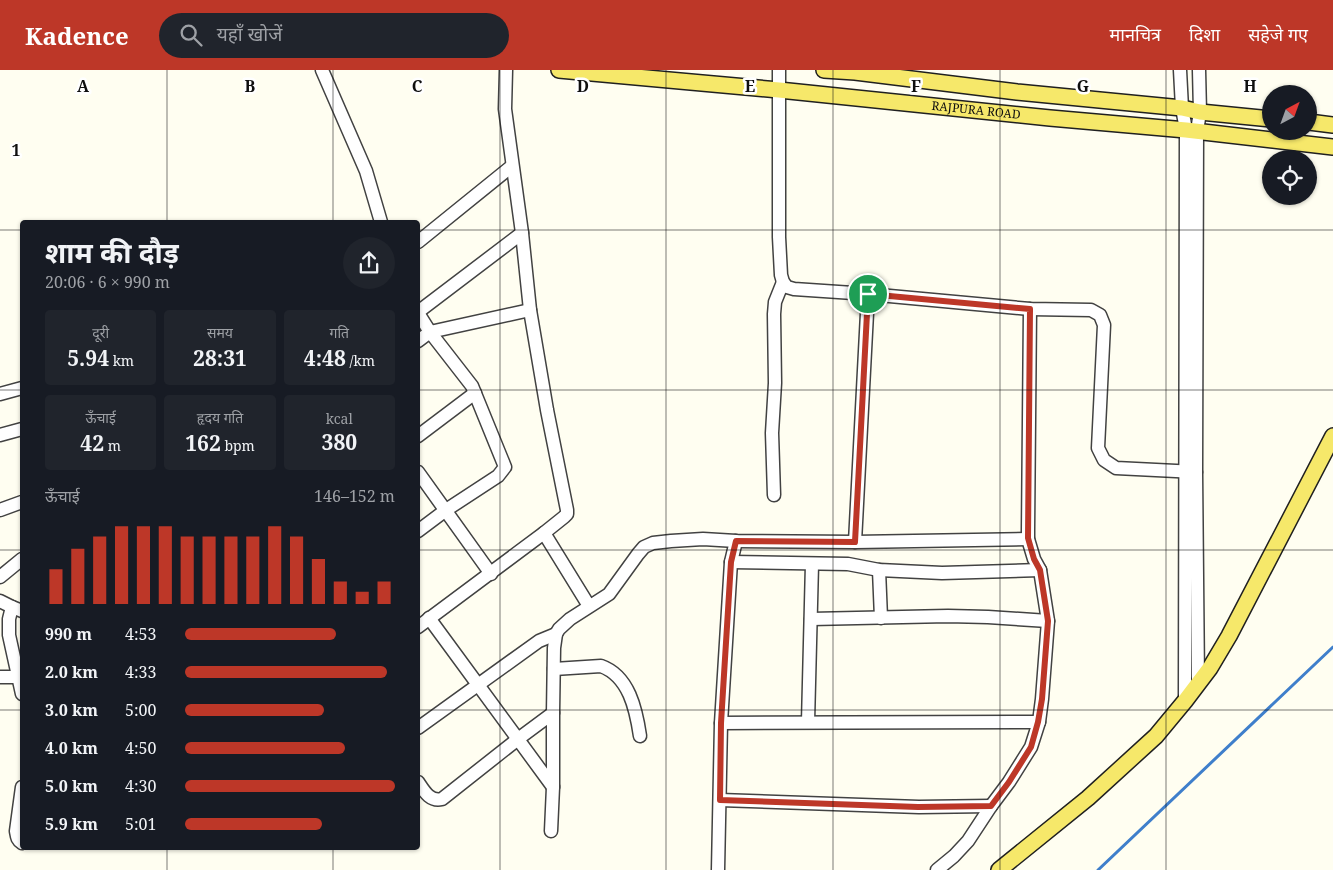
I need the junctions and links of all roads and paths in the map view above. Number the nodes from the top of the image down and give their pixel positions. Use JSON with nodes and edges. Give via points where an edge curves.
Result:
{"nodes":[{"id":1,"x":322,"y":70,"type":"edge"},
{"id":2,"x":506,"y":70,"type":"edge"},
{"id":3,"x":559,"y":70,"type":"edge"},
{"id":4,"x":779,"y":70,"type":"edge"},
{"id":5,"x":824,"y":70,"type":"edge"},
{"id":6,"x":1180,"y":70,"type":"edge"},
{"id":7,"x":1199,"y":70,"type":"edge"},
{"id":8,"x":779,"y":90,"type":"junction"},
{"id":9,"x":1182,"y":108,"type":"junction"},
{"id":10,"x":1200,"y":112,"type":"junction"},
{"id":11,"x":1262,"y":118,"type":"edge"},
{"id":12,"x":1318,"y":124,"type":"edge"},
{"id":13,"x":1333,"y":126,"type":"edge"},
{"id":14,"x":1192,"y":131,"type":"junction"},
{"id":15,"x":1333,"y":147,"type":"edge"},
{"id":16,"x":512,"y":166,"type":"junction"},
{"id":17,"x":380,"y":220,"type":"edge"},
{"id":18,"x":522,"y":233,"type":"junction"},
{"id":19,"x":420,"y":240,"type":"edge"},
{"id":20,"x":783,"y":282,"type":"junction"},
{"id":21,"x":868,"y":294,"type":"junction"},
{"id":22,"x":1030,"y":309,"type":"junction"},
{"id":23,"x":530,"y":310,"type":"junction"},
{"id":24,"x":420,"y":311,"type":"edge"},
{"id":25,"x":420,"y":316,"type":"edge"},
{"id":26,"x":430,"y":332,"type":"junction"},
{"id":27,"x":420,"y":340,"type":"edge"},
{"id":28,"x":20,"y":389,"type":"edge"},
{"id":29,"x":475,"y":393,"type":"junction"},
{"id":30,"x":0,"y":394,"type":"edge"},
{"id":31,"x":20,"y":430,"type":"edge"},
{"id":32,"x":420,"y":434,"type":"edge"},
{"id":33,"x":0,"y":435,"type":"edge"},
{"id":34,"x":1333,"y":436,"type":"edge"},
{"id":35,"x":1190,"y":472,"type":"junction"},
{"id":36,"x":420,"y":475,"type":"edge"},
{"id":37,"x":774,"y":495,"type":"dead end"},
{"id":38,"x":20,"y":503,"type":"edge"},
{"id":39,"x":0,"y":510,"type":"edge"},
{"id":40,"x":446,"y":510,"type":"junction"},
{"id":41,"x":420,"y":530,"type":"edge"},
{"id":42,"x":544,"y":533,"type":"junction"},
{"id":43,"x":1028,"y":538,"type":"junction"},
{"id":44,"x":736,"y":541,"type":"junction"},
{"id":45,"x":855,"y":542,"type":"junction"},
{"id":46,"x":20,"y":561,"type":"edge"},
{"id":47,"x":731,"y":562,"type":"junction"},
{"id":48,"x":812,"y":564,"type":"junction"},
{"id":49,"x":879,"y":570,"type":"junction"},
{"id":50,"x":1040,"y":570,"type":"junction"},
{"id":51,"x":491,"y":574,"type":"junction"},
{"id":52,"x":0,"y":577,"type":"edge"},
{"id":53,"x":1191,"y":577,"type":"junction"},
{"id":54,"x":0,"y":601,"type":"edge"},
{"id":55,"x":589,"y":606,"type":"junction"},
{"id":56,"x":17,"y":609,"type":"edge"},
{"id":57,"x":429,"y":618,"type":"junction"},
{"id":58,"x":881,"y":618,"type":"junction"},
{"id":59,"x":811,"y":619,"type":"junction"},
{"id":60,"x":1048,"y":621,"type":"junction"},
{"id":61,"x":420,"y":625,"type":"edge"},
{"id":62,"x":556,"y":634,"type":"junction"},
{"id":63,"x":554,"y":670,"type":"junction"},
{"id":64,"x":0,"y":677,"type":"edge"},
{"id":65,"x":18,"y":677,"type":"junction"},
{"id":66,"x":1198,"y":683,"type":"junction"},
{"id":67,"x":478,"y":684,"type":"junction"},
{"id":68,"x":20,"y":686,"type":"edge"},
{"id":69,"x":1185,"y":701,"type":"junction"},
{"id":70,"x":553,"y":714,"type":"junction"},
{"id":71,"x":808,"y":722,"type":"junction"},
{"id":72,"x":1038,"y":722,"type":"junction"},
{"id":73,"x":721,"y":723,"type":"junction"},
{"id":74,"x":420,"y":727,"type":"edge"},
{"id":75,"x":640,"y":736,"type":"dead end"},
{"id":76,"x":518,"y":739,"type":"junction"},
{"id":77,"x":420,"y":784,"type":"edge"},
{"id":78,"x":553,"y":786,"type":"junction"},
{"id":79,"x":720,"y":800,"type":"junction"},
{"id":80,"x":20,"y":802,"type":"edge"},
{"id":81,"x":991,"y":806,"type":"junction"},
{"id":82,"x":551,"y":831,"type":"dead end"},
{"id":83,"x":20,"y":842,"type":"edge"},
{"id":84,"x":718,"y":870,"type":"edge"},
{"id":85,"x":936,"y":870,"type":"edge"},
{"id":86,"x":999,"y":870,"type":"edge"}],
"edges":[{"from":1,"to":17,"type":"street","via":[[366,171]]},
{"from":2,"to":16,"type":"street","via":[[505,109]]},
{"from":3,"to":8,"type":"main road","name":"RAJPURA ROAD"},
{"from":4,"to":8,"type":"street"},
{"from":5,"to":9,"type":"main road","name":"RAJPURA ROAD"},
{"from":6,"to":9,"type":"street"},
{"from":7,"to":10,"type":"street"},
{"from":8,"to":14,"type":"main road","name":"RAJPURA ROAD"},
{"from":8,"to":20,"type":"street"},
{"from":9,"to":10,"type":"main road","name":"RAJPURA ROAD"},
{"from":9,"to":14,"type":"street"},
{"from":10,"to":11,"type":"main road","name":"RAJPURA ROAD"},
{"from":10,"to":14,"type":"street"},
{"from":12,"to":13,"type":"main road"},
{"from":14,"to":15,"type":"main road","name":"RAJPURA ROAD"},
{"from":14,"to":35,"type":"street"},
{"from":16,"to":18,"type":"street"},
{"from":16,"to":19,"type":"street"},
{"from":18,"to":23,"type":"street"},
{"from":18,"to":24,"type":"street"},
{"from":20,"to":21,"type":"street","via":[[794,289]]},
{"from":20,"to":37,"type":"street","via":[[774,314]]},
{"from":21,"to":22,"type":"street"},
{"from":21,"to":45,"type":"street"},
{"from":22,"to":35,"type":"street","via":[[1091,310],[1100,315],[1104,325],[1098,448],[1104,460],[1116,468]]},
{"from":22,"to":43,"type":"street"},
{"from":23,"to":26,"type":"street"},
{"from":23,"to":42,"type":"street","via":[[568,507],[564,517]]},
{"from":25,"to":26,"type":"street"},
{"from":26,"to":27,"type":"street"},
{"from":26,"to":29,"type":"street"},
{"from":28,"to":30,"type":"street"},
{"from":29,"to":32,"type":"street"},
{"from":29,"to":40,"type":"street","via":[[505,467],[498,476]]},
{"from":31,"to":33,"type":"street"},
{"from":34,"to":66,"type":"main road","via":[[1229,636]]},
{"from":35,"to":53,"type":"street"},
{"from":36,"to":40,"type":"street"},
{"from":38,"to":39,"type":"street"},
{"from":40,"to":41,"type":"street"},
{"from":40,"to":51,"type":"street"},
{"from":42,"to":51,"type":"street"},
{"from":42,"to":55,"type":"street"},
{"from":43,"to":45,"type":"street"},
{"from":43,"to":50,"type":"street"},
{"from":44,"to":45,"type":"street"},
{"from":44,"to":47,"type":"street"},
{"from":44,"to":55,"type":"street","via":[[703,539],[653,543],[644,547],[608,594]]},
{"from":46,"to":52,"type":"street"},
{"from":47,"to":48,"type":"street"},
{"from":47,"to":73,"type":"street"},
{"from":48,"to":49,"type":"street","via":[[848,564]]},
{"from":48,"to":59,"type":"street"},
{"from":49,"to":50,"type":"street","via":[[942,573]]},
{"from":49,"to":58,"type":"street"},
{"from":50,"to":60,"type":"street"},
{"from":51,"to":57,"type":"street"},
{"from":53,"to":66,"type":"street"},
{"from":53,"to":69,"type":"street"},
{"from":54,"to":56,"type":"street"},
{"from":55,"to":62,"type":"street"},
{"from":56,"to":65,"type":"street","via":[[8,627]]},
{"from":57,"to":61,"type":"street"},
{"from":57,"to":67,"type":"street"},
{"from":58,"to":59,"type":"street"},
{"from":58,"to":60,"type":"street","via":[[980,617]]},
{"from":59,"to":71,"type":"street"},
{"from":60,"to":72,"type":"street"},
{"from":62,"to":63,"type":"street"},
{"from":62,"to":67,"type":"street","via":[[539,641]]},
{"from":63,"to":70,"type":"street"},
{"from":63,"to":75,"type":"street","via":[[607,668],[620,679],[631,696]]},
{"from":64,"to":65,"type":"street"},
{"from":65,"to":68,"type":"street"},
{"from":66,"to":69,"type":"main road"},
{"from":67,"to":74,"type":"street"},
{"from":67,"to":76,"type":"street"},
{"from":69,"to":86,"type":"main road","via":[[1156,736],[1088,798]]},
{"from":70,"to":76,"type":"street"},
{"from":70,"to":78,"type":"street"},
{"from":71,"to":72,"type":"street"},
{"from":71,"to":73,"type":"street"},
{"from":72,"to":81,"type":"street","via":[[1031,747]]},
{"from":73,"to":79,"type":"street"},
{"from":76,"to":77,"type":"street","via":[[442,799],[431,798]]},
{"from":76,"to":78,"type":"street"},
{"from":78,"to":82,"type":"street"},
{"from":79,"to":81,"type":"street","via":[[918,807]]},
{"from":79,"to":84,"type":"street"},
{"from":80,"to":83,"type":"street","via":[[16,831]]},
{"from":81,"to":85,"type":"street","via":[[960,850]]}]}
